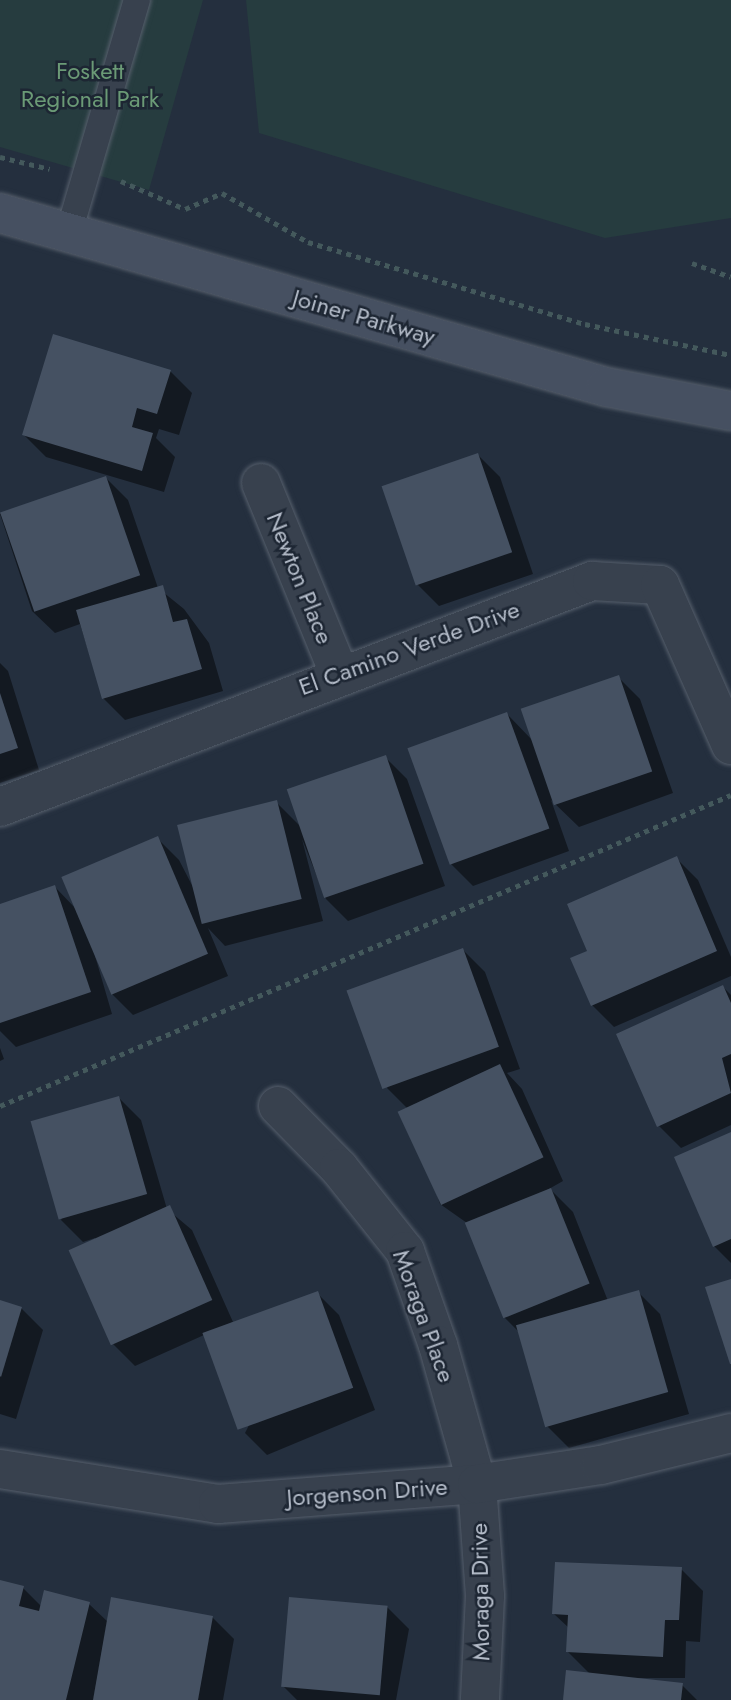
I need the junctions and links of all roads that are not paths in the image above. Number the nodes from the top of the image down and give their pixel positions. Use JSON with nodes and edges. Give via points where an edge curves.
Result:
{"nodes":[{"id":1,"x":137,"y":0,"type":"edge"},
{"id":2,"x":0,"y":213,"type":"edge"},
{"id":3,"x":69,"y":232,"type":"junction"},
{"id":4,"x":731,"y":411,"type":"edge"},
{"id":5,"x":261,"y":483,"type":"dead end"},
{"id":6,"x":339,"y":673,"type":"junction"},
{"id":7,"x":731,"y":746,"type":"edge"},
{"id":8,"x":0,"y":807,"type":"edge"},
{"id":9,"x":278,"y":1106,"type":"dead end"},
{"id":10,"x":731,"y":1433,"type":"edge"},
{"id":11,"x":0,"y":1469,"type":"edge"},
{"id":12,"x":477,"y":1484,"type":"junction"},
{"id":13,"x":480,"y":1700,"type":"edge"}],
"edges":[{"from":1,"to":3,"type":"lane"},
{"from":2,"to":3,"type":"street","name":"Joiner Parkway"},
{"from":3,"to":4,"type":"street","name":"Joiner Parkway","via":[[606,387]]},
{"from":5,"to":6,"type":"street","name":"Newton Place"},
{"from":6,"to":7,"type":"street","name":"El Camino Verde Drive","via":[[592,580],[660,585]]},
{"from":6,"to":8,"type":"street","name":"El Camino Verde Drive"},
{"from":9,"to":12,"type":"street","name":"Moraga Place","via":[[339,1168],[405,1251]]},
{"from":10,"to":12,"type":"street","name":"Jorgenson Drive","via":[[601,1465]]},
{"from":11,"to":12,"type":"street","name":"Jorgenson Drive","via":[[218,1504]]},
{"from":12,"to":13,"type":"street","name":"Moraga Drive","via":[[485,1596]]}]}
